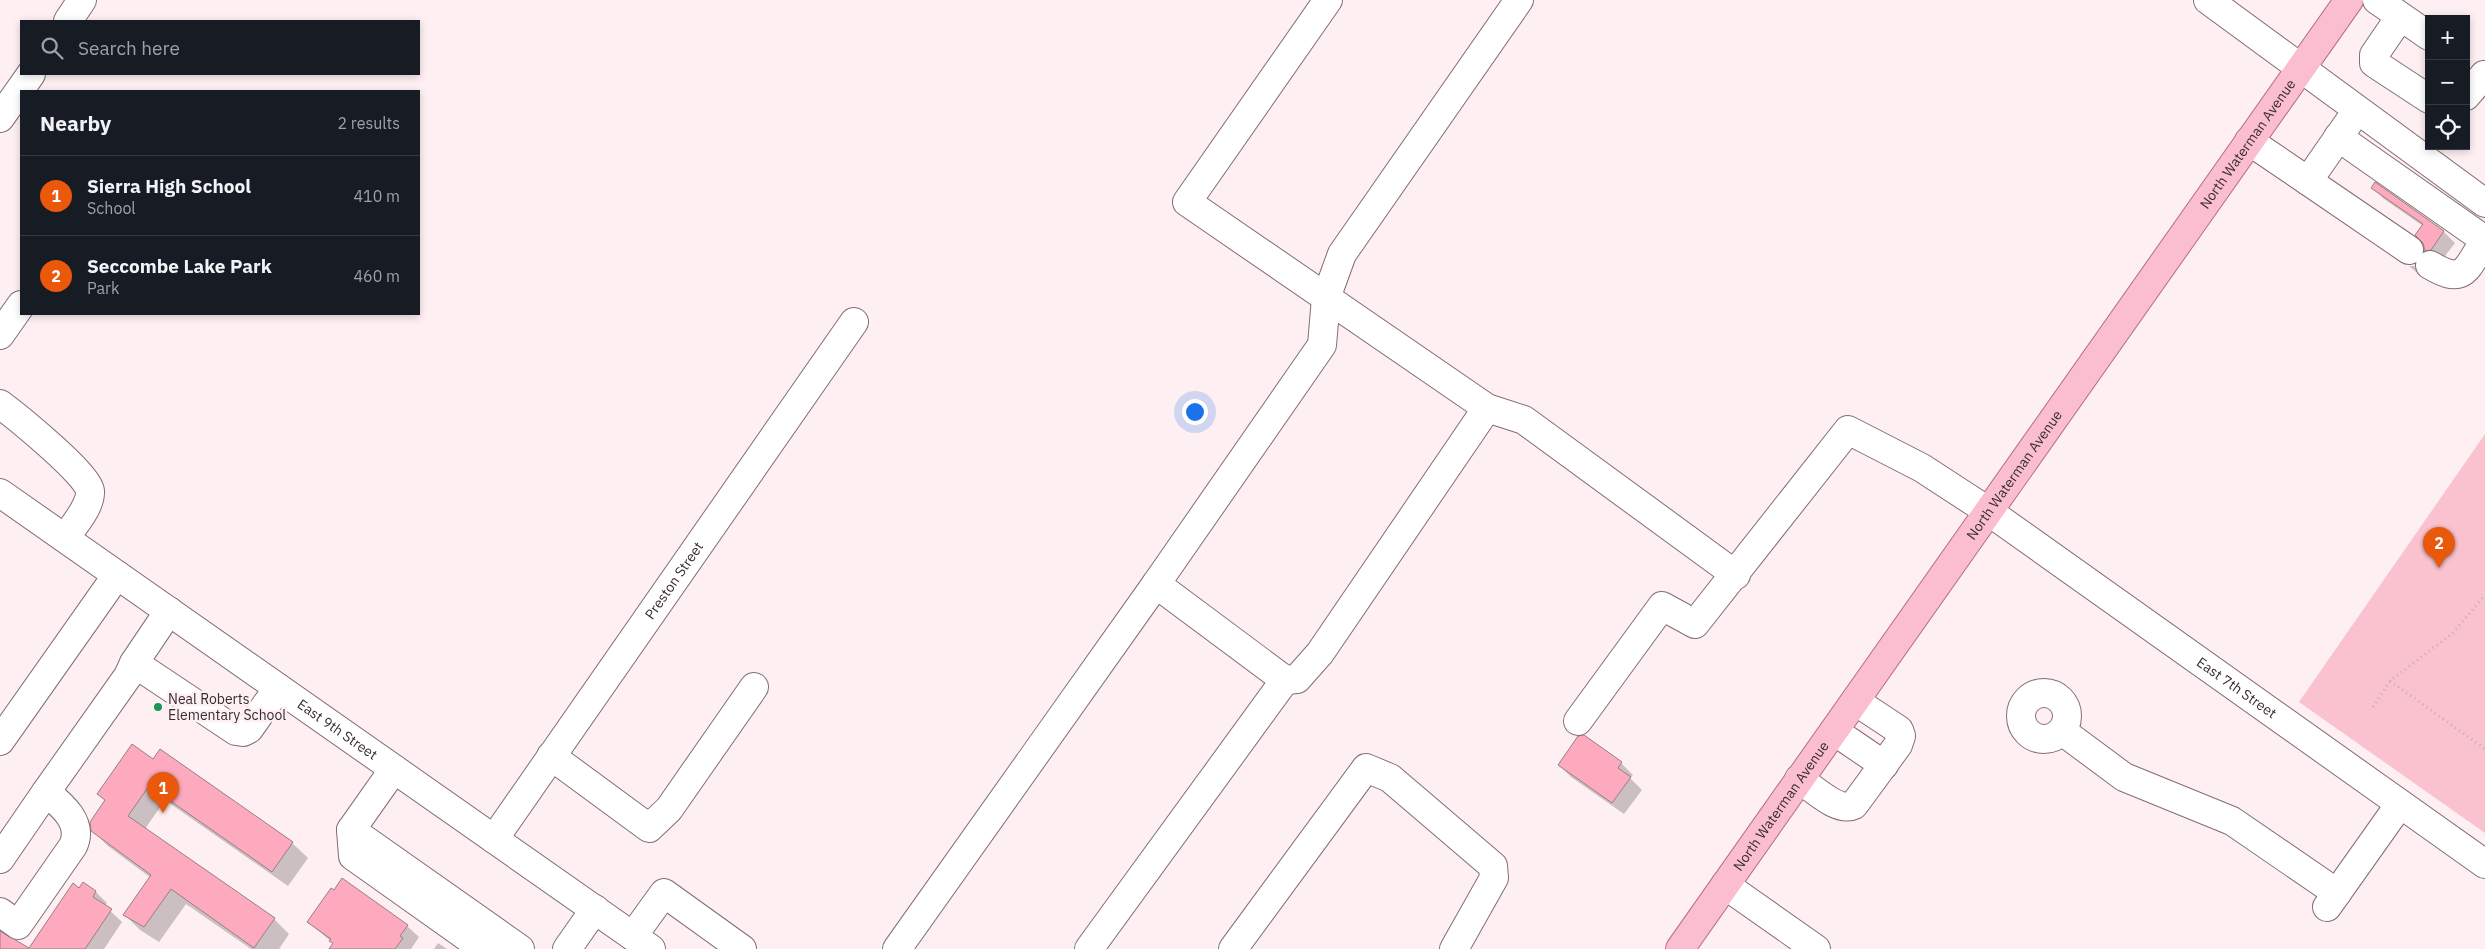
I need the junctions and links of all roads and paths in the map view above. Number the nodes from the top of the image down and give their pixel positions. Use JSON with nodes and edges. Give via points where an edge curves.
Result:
{"nodes":[{"id":1,"x":82,"y":0,"type":"edge"},
{"id":2,"x":1328,"y":0,"type":"edge"},
{"id":3,"x":1518,"y":0,"type":"edge"},
{"id":4,"x":2208,"y":0,"type":"edge"},
{"id":5,"x":2348,"y":0,"type":"edge"},
{"id":6,"x":2377,"y":0,"type":"edge"},
{"id":7,"x":2400,"y":17,"type":"junction"},
{"id":8,"x":69,"y":20,"type":"edge"},
{"id":9,"x":2425,"y":33,"type":"edge"},
{"id":10,"x":2302,"y":67,"type":"junction"},
{"id":11,"x":2478,"y":71,"type":"edge"},
{"id":12,"x":30,"y":75,"type":"edge"},
{"id":13,"x":2470,"y":88,"type":"edge"},
{"id":14,"x":2425,"y":96,"type":"edge"},
{"id":15,"x":2359,"y":109,"type":"junction"},
{"id":16,"x":0,"y":118,"type":"edge"},
{"id":17,"x":2338,"y":138,"type":"junction"},
{"id":18,"x":2249,"y":141,"type":"junction"},
{"id":19,"x":2308,"y":181,"type":"junction"},
{"id":20,"x":2485,"y":203,"type":"edge"},
{"id":21,"x":2485,"y":240,"type":"edge"},
{"id":22,"x":1326,"y":298,"type":"junction"},
{"id":23,"x":20,"y":306,"type":"edge"},
{"id":24,"x":854,"y":322,"type":"dead end"},
{"id":25,"x":0,"y":335,"type":"edge"},
{"id":26,"x":0,"y":404,"type":"edge"},
{"id":27,"x":1487,"y":408,"type":"junction"},
{"id":28,"x":0,"y":493,"type":"edge"},
{"id":29,"x":1988,"y":511,"type":"junction"},
{"id":30,"x":65,"y":538,"type":"junction"},
{"id":31,"x":117,"y":575,"type":"junction"},
{"id":32,"x":1736,"y":575,"type":"junction"},
{"id":33,"x":1156,"y":584,"type":"junction"},
{"id":34,"x":2485,"y":595,"type":"edge"},
{"id":35,"x":169,"y":611,"type":"junction"},
{"id":36,"x":134,"y":663,"type":"junction"},
{"id":37,"x":1285,"y":680,"type":"junction"},
{"id":38,"x":2390,"y":681,"type":"junction"},
{"id":39,"x":754,"y":687,"type":"dead end"},
{"id":40,"x":278,"y":688,"type":"junction"},
{"id":41,"x":1855,"y":700,"type":"junction"},
{"id":42,"x":2373,"y":707,"type":"dead end"},
{"id":43,"x":1578,"y":721,"type":"dead end"},
{"id":44,"x":1834,"y":731,"type":"junction"},
{"id":45,"x":2062,"y":731,"type":"dead end"},
{"id":46,"x":0,"y":741,"type":"edge"},
{"id":47,"x":2485,"y":749,"type":"edge"},
{"id":48,"x":551,"y":756,"type":"junction"},
{"id":49,"x":1884,"y":765,"type":"junction"},
{"id":50,"x":394,"y":769,"type":"junction"},
{"id":51,"x":1800,"y":779,"type":"junction"},
{"id":52,"x":46,"y":792,"type":"junction"},
{"id":53,"x":2400,"y":804,"type":"junction"},
{"id":54,"x":351,"y":830,"type":"junction"},
{"id":55,"x":494,"y":839,"type":"junction"},
{"id":56,"x":0,"y":859,"type":"edge"},
{"id":57,"x":2485,"y":864,"type":"edge"},
{"id":58,"x":1725,"y":885,"type":"junction"},
{"id":59,"x":595,"y":909,"type":"junction"},
{"id":60,"x":0,"y":912,"type":"edge"},
{"id":61,"x":632,"y":942,"type":"edge"},
{"id":62,"x":484,"y":949,"type":"edge"},
{"id":63,"x":520,"y":949,"type":"edge"},
{"id":64,"x":567,"y":949,"type":"edge"},
{"id":65,"x":742,"y":949,"type":"edge"},
{"id":66,"x":897,"y":949,"type":"edge"},
{"id":67,"x":1089,"y":949,"type":"edge"},
{"id":68,"x":1232,"y":949,"type":"edge"},
{"id":69,"x":1454,"y":949,"type":"edge"},
{"id":70,"x":1680,"y":949,"type":"edge"},
{"id":71,"x":1816,"y":949,"type":"edge"}],
"edges":[{"from":1,"to":8,"type":"street"},
{"from":2,"to":22,"type":"street","via":[[1187,202]]},
{"from":3,"to":22,"type":"street","via":[[1342,254]]},
{"from":4,"to":10,"type":"street"},
{"from":5,"to":10,"type":"main road","name":"North Waterman Avenue"},
{"from":6,"to":7,"type":"street"},
{"from":7,"to":9,"type":"street"},
{"from":7,"to":14,"type":"street","via":[[2374,55],[2374,63]]},
{"from":10,"to":15,"type":"street"},
{"from":10,"to":18,"type":"main road","name":"North Waterman Avenue"},
{"from":11,"to":13,"type":"street"},
{"from":12,"to":16,"type":"street"},
{"from":15,"to":17,"type":"street"},
{"from":15,"to":20,"type":"street"},
{"from":17,"to":19,"type":"street"},
{"from":17,"to":21,"type":"street"},
{"from":18,"to":19,"type":"street"},
{"from":18,"to":29,"type":"main road","name":"North Waterman Avenue"},
{"from":19,"to":21,"type":"street","via":[[2449,276],[2458,275],[2466,269]]},
{"from":22,"to":27,"type":"street"},
{"from":22,"to":33,"type":"street","via":[[1322,346]]},
{"from":23,"to":25,"type":"street"},
{"from":24,"to":48,"type":"street","name":"Preston Street"},
{"from":26,"to":30,"type":"street","via":[[86,481],[90,491],[88,501]]},
{"from":27,"to":32,"type":"street","via":[[1524,420]]},
{"from":27,"to":37,"type":"street","via":[[1320,653],[1297,679]]},
{"from":28,"to":30,"type":"street","name":"East 9th Street"},
{"from":29,"to":32,"type":"street","name":"East 7th Street","via":[[1922,468],[1848,430]]},
{"from":29,"to":41,"type":"main road","name":"North Waterman Avenue"},
{"from":29,"to":53,"type":"street","name":"East 7th Street"},
{"from":30,"to":31,"type":"street","name":"East 9th Street"},
{"from":31,"to":35,"type":"street","name":"East 9th Street"},
{"from":31,"to":46,"type":"street"},
{"from":32,"to":43,"type":"street","via":[[1695,624],[1662,606]]},
{"from":33,"to":37,"type":"street"},
{"from":33,"to":66,"type":"street"},
{"from":34,"to":38,"type":"path","via":[[2453,633]]},
{"from":35,"to":36,"type":"street"},
{"from":35,"to":40,"type":"street","name":"East 9th Street"},
{"from":36,"to":40,"type":"street","via":[[226,726],[240,732],[249,729]]},
{"from":36,"to":52,"type":"street"},
{"from":37,"to":67,"type":"street"},
{"from":38,"to":42,"type":"path"},
{"from":38,"to":47,"type":"path"},
{"from":39,"to":48,"type":"street","via":[[669,809],[649,828]]},
{"from":40,"to":50,"type":"street","name":"East 9th Street"},
{"from":41,"to":44,"type":"main road","name":"North Waterman Avenue"},
{"from":41,"to":49,"type":"street","via":[[1898,730],[1901,736]]},
{"from":44,"to":49,"type":"street"},
{"from":44,"to":51,"type":"main road","name":"North Waterman Avenue"},
{"from":45,"to":53,"type":"street","via":[[2124,778],[2215,813],[2249,831],[2332,900]]},
{"from":48,"to":55,"type":"street","name":"Preston Street"},
{"from":49,"to":51,"type":"street","via":[[1850,806],[1838,805]]},
{"from":50,"to":54,"type":"street"},
{"from":50,"to":55,"type":"street","name":"East 9th Street"},
{"from":51,"to":58,"type":"main road","name":"North Waterman Avenue"},
{"from":52,"to":56,"type":"street"},
{"from":52,"to":60,"type":"street","via":[[74,822],[76,841],[18,925]]},
{"from":53,"to":57,"type":"street","name":"East 7th Street"},
{"from":54,"to":62,"type":"street","via":[[353,856]]},
{"from":54,"to":63,"type":"street"},
{"from":55,"to":59,"type":"street","name":"East 9th Street"},
{"from":58,"to":70,"type":"main road","name":"North Waterman Avenue"},
{"from":58,"to":71,"type":"street"},
{"from":59,"to":61,"type":"street","name":"East 9th Street"},
{"from":59,"to":64,"type":"street"},
{"from":61,"to":65,"type":"street","via":[[664,893]]},
{"from":68,"to":69,"type":"street","via":[[1366,768],[1390,778],[1493,866],[1494,878]]}]}
